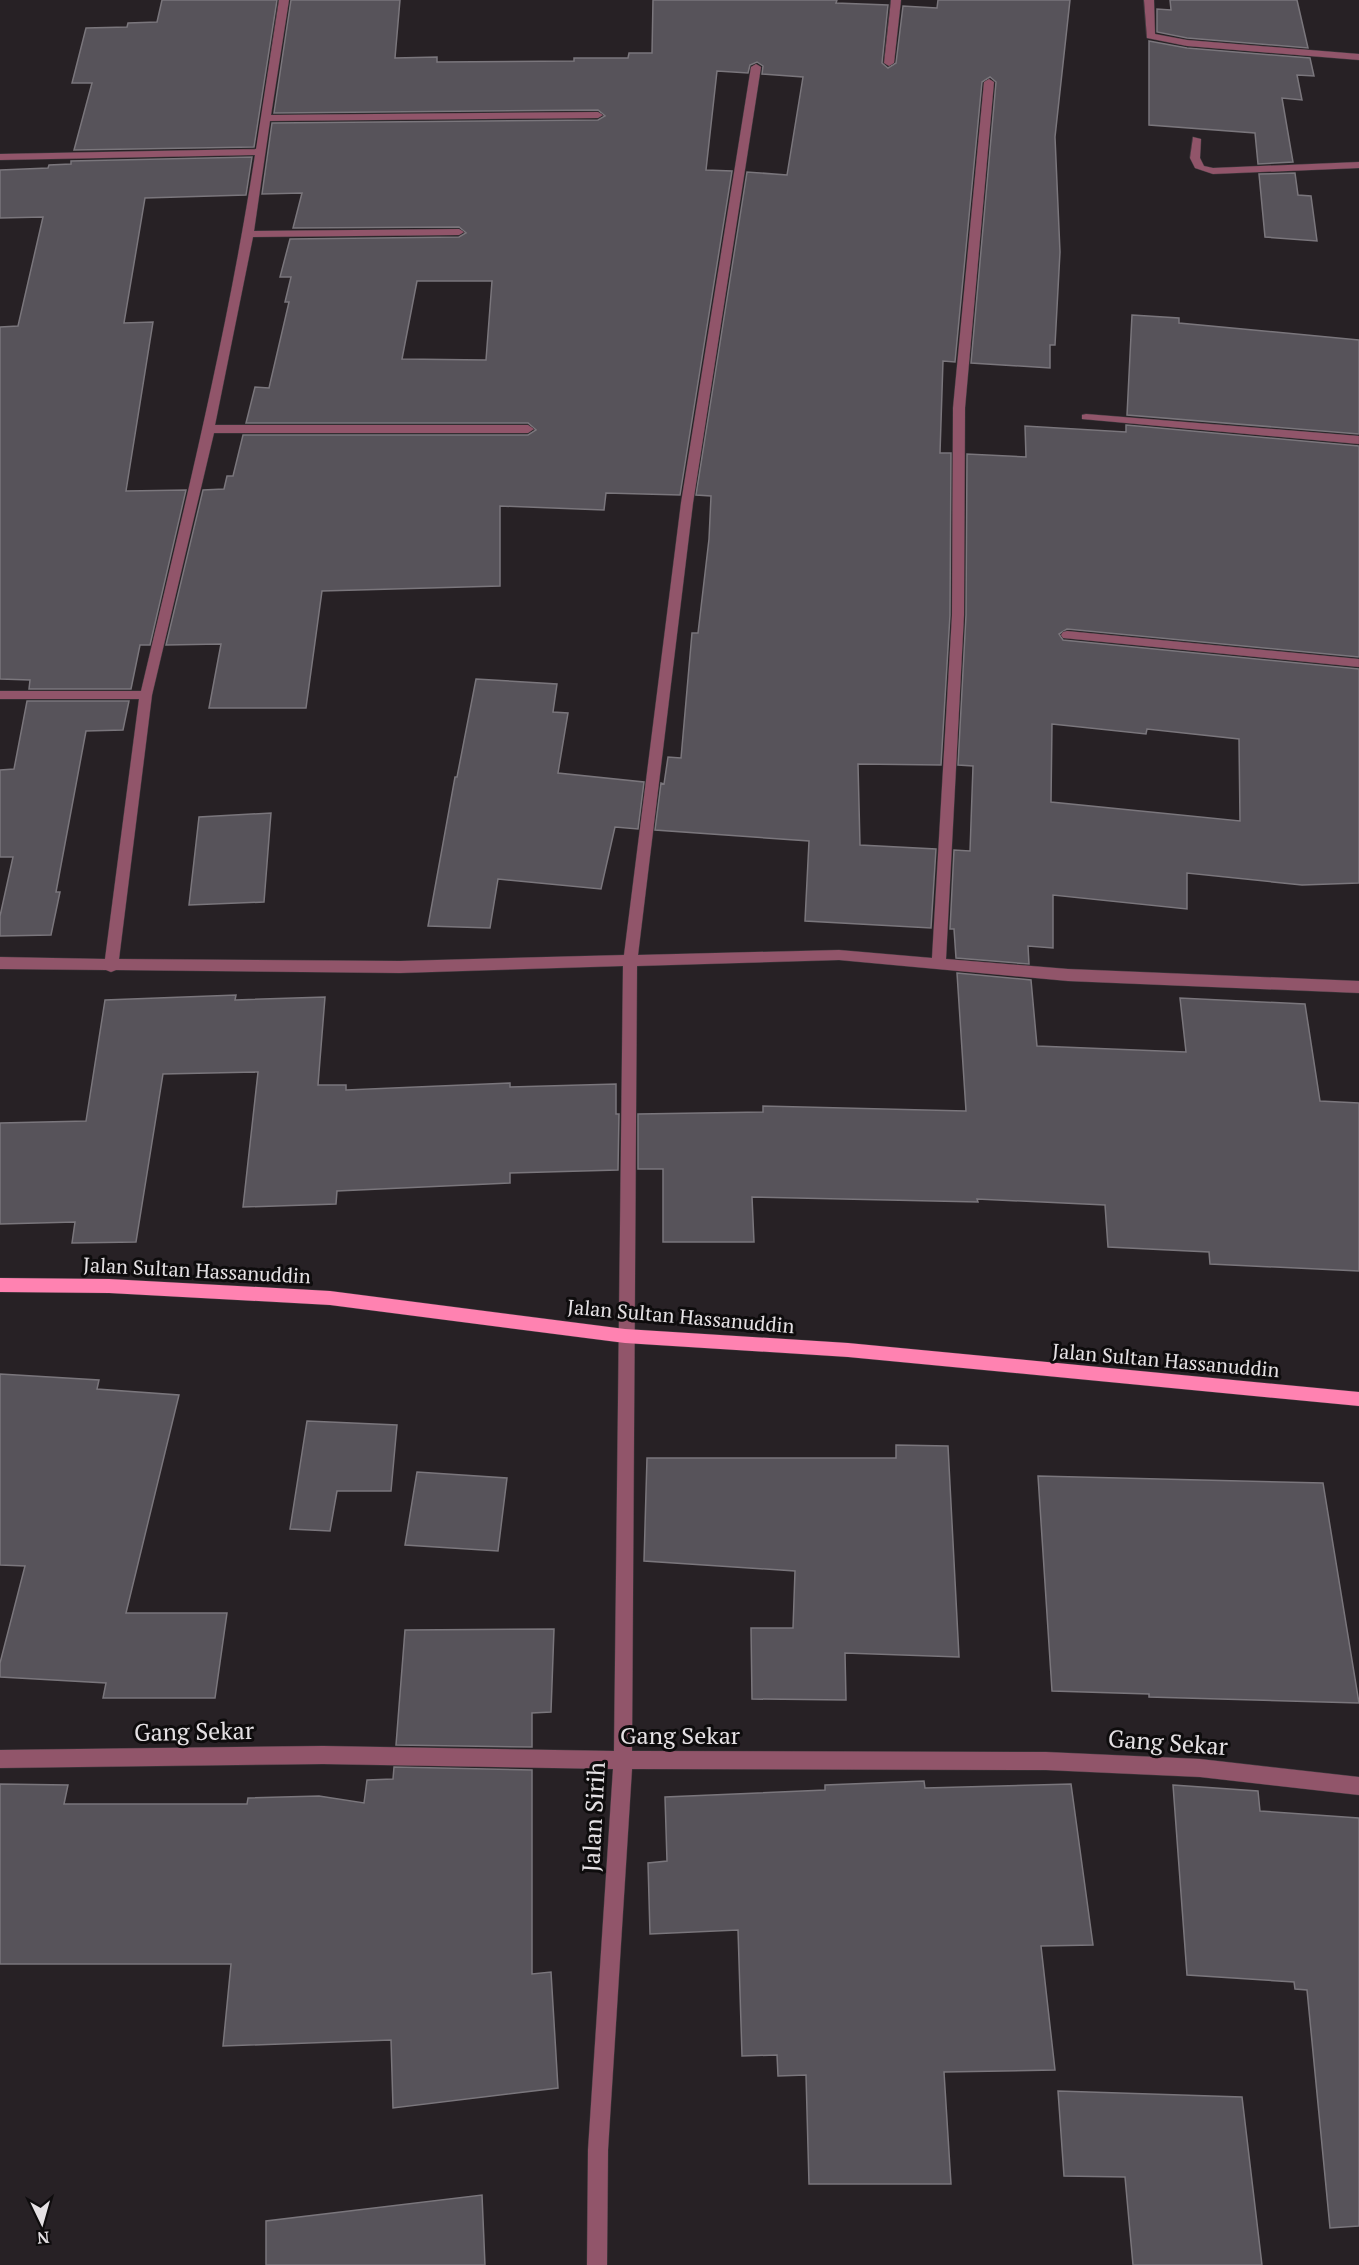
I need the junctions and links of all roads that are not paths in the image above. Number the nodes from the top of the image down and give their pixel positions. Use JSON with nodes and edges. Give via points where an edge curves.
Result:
{"nodes":[{"id":1,"x":284,"y":0,"type":"edge"},
{"id":2,"x":896,"y":0,"type":"edge"},
{"id":3,"x":1149,"y":0,"type":"edge"},
{"id":4,"x":1359,"y":57,"type":"edge"},
{"id":5,"x":889,"y":63,"type":"dead end"},
{"id":6,"x":756,"y":67,"type":"dead end"},
{"id":7,"x":989,"y":82,"type":"dead end"},
{"id":8,"x":598,"y":115,"type":"dead end"},
{"id":9,"x":265,"y":118,"type":"junction"},
{"id":10,"x":1196,"y":139,"type":"dead end"},
{"id":11,"x":259,"y":152,"type":"junction"},
{"id":12,"x":0,"y":157,"type":"edge"},
{"id":13,"x":1359,"y":165,"type":"edge"},
{"id":14,"x":459,"y":232,"type":"dead end"},
{"id":15,"x":248,"y":234,"type":"junction"},
{"id":16,"x":1086,"y":417,"type":"dead end"},
{"id":17,"x":209,"y":429,"type":"junction"},
{"id":18,"x":528,"y":429,"type":"dead end"},
{"id":19,"x":1359,"y":440,"type":"edge"},
{"id":20,"x":1067,"y":635,"type":"dead end"},
{"id":21,"x":1359,"y":663,"type":"edge"},
{"id":22,"x":0,"y":695,"type":"edge"},
{"id":23,"x":146,"y":695,"type":"junction"},
{"id":24,"x":630,"y":960,"type":"junction"},
{"id":25,"x":0,"y":963,"type":"edge"},
{"id":26,"x":939,"y":963,"type":"junction"},
{"id":27,"x":111,"y":966,"type":"junction"},
{"id":28,"x":1359,"y":987,"type":"edge"},
{"id":29,"x":0,"y":1285,"type":"edge"},
{"id":30,"x":625,"y":1336,"type":"junction"},
{"id":31,"x":1359,"y":1399,"type":"edge"},
{"id":32,"x":0,"y":1760,"type":"edge"},
{"id":33,"x":622,"y":1761,"type":"junction"},
{"id":34,"x":1359,"y":1786,"type":"edge"},
{"id":35,"x":597,"y":2265,"type":"edge"}],
"edges":[{"from":1,"to":9,"type":"street"},
{"from":2,"to":5,"type":"street"},
{"from":3,"to":4,"type":"street","via":[[1150,36],[1187,43]]},
{"from":6,"to":24,"type":"street","name":"Jalan Sirih","via":[[687,503]]},
{"from":7,"to":26,"type":"street","via":[[960,408],[958,615]]},
{"from":8,"to":9,"type":"street"},
{"from":9,"to":11,"type":"street"},
{"from":10,"to":13,"type":"street","via":[[1195,158],[1200,168],[1213,171]]},
{"from":11,"to":12,"type":"street"},
{"from":11,"to":15,"type":"street"},
{"from":14,"to":15,"type":"street"},
{"from":15,"to":17,"type":"street"},
{"from":16,"to":19,"type":"street"},
{"from":17,"to":18,"type":"street"},
{"from":17,"to":23,"type":"street"},
{"from":20,"to":21,"type":"street"},
{"from":22,"to":23,"type":"street"},
{"from":23,"to":27,"type":"street"},
{"from":24,"to":26,"type":"street","via":[[839,955]]},
{"from":24,"to":27,"type":"street","via":[[400,967]]},
{"from":24,"to":30,"type":"street","name":"Jalan Sirih"},
{"from":25,"to":27,"type":"street"},
{"from":26,"to":28,"type":"street","via":[[1068,975]]},
{"from":29,"to":30,"type":"main road","name":"Jalan Sultan Hassanuddin","via":[[109,1286],[330,1298]]},
{"from":30,"to":31,"type":"main road","name":"Jalan Sultan Hassanuddin","via":[[848,1350]]},
{"from":30,"to":33,"type":"street","name":"Jalan Sirih"},
{"from":32,"to":33,"type":"street","name":"Gang Sekar","via":[[323,1755]]},
{"from":33,"to":34,"type":"street","name":"Gang Sekar","via":[[1046,1761],[1200,1768]]},
{"from":33,"to":35,"type":"street","name":"Jalan Sirih","via":[[598,2150]]}]}
